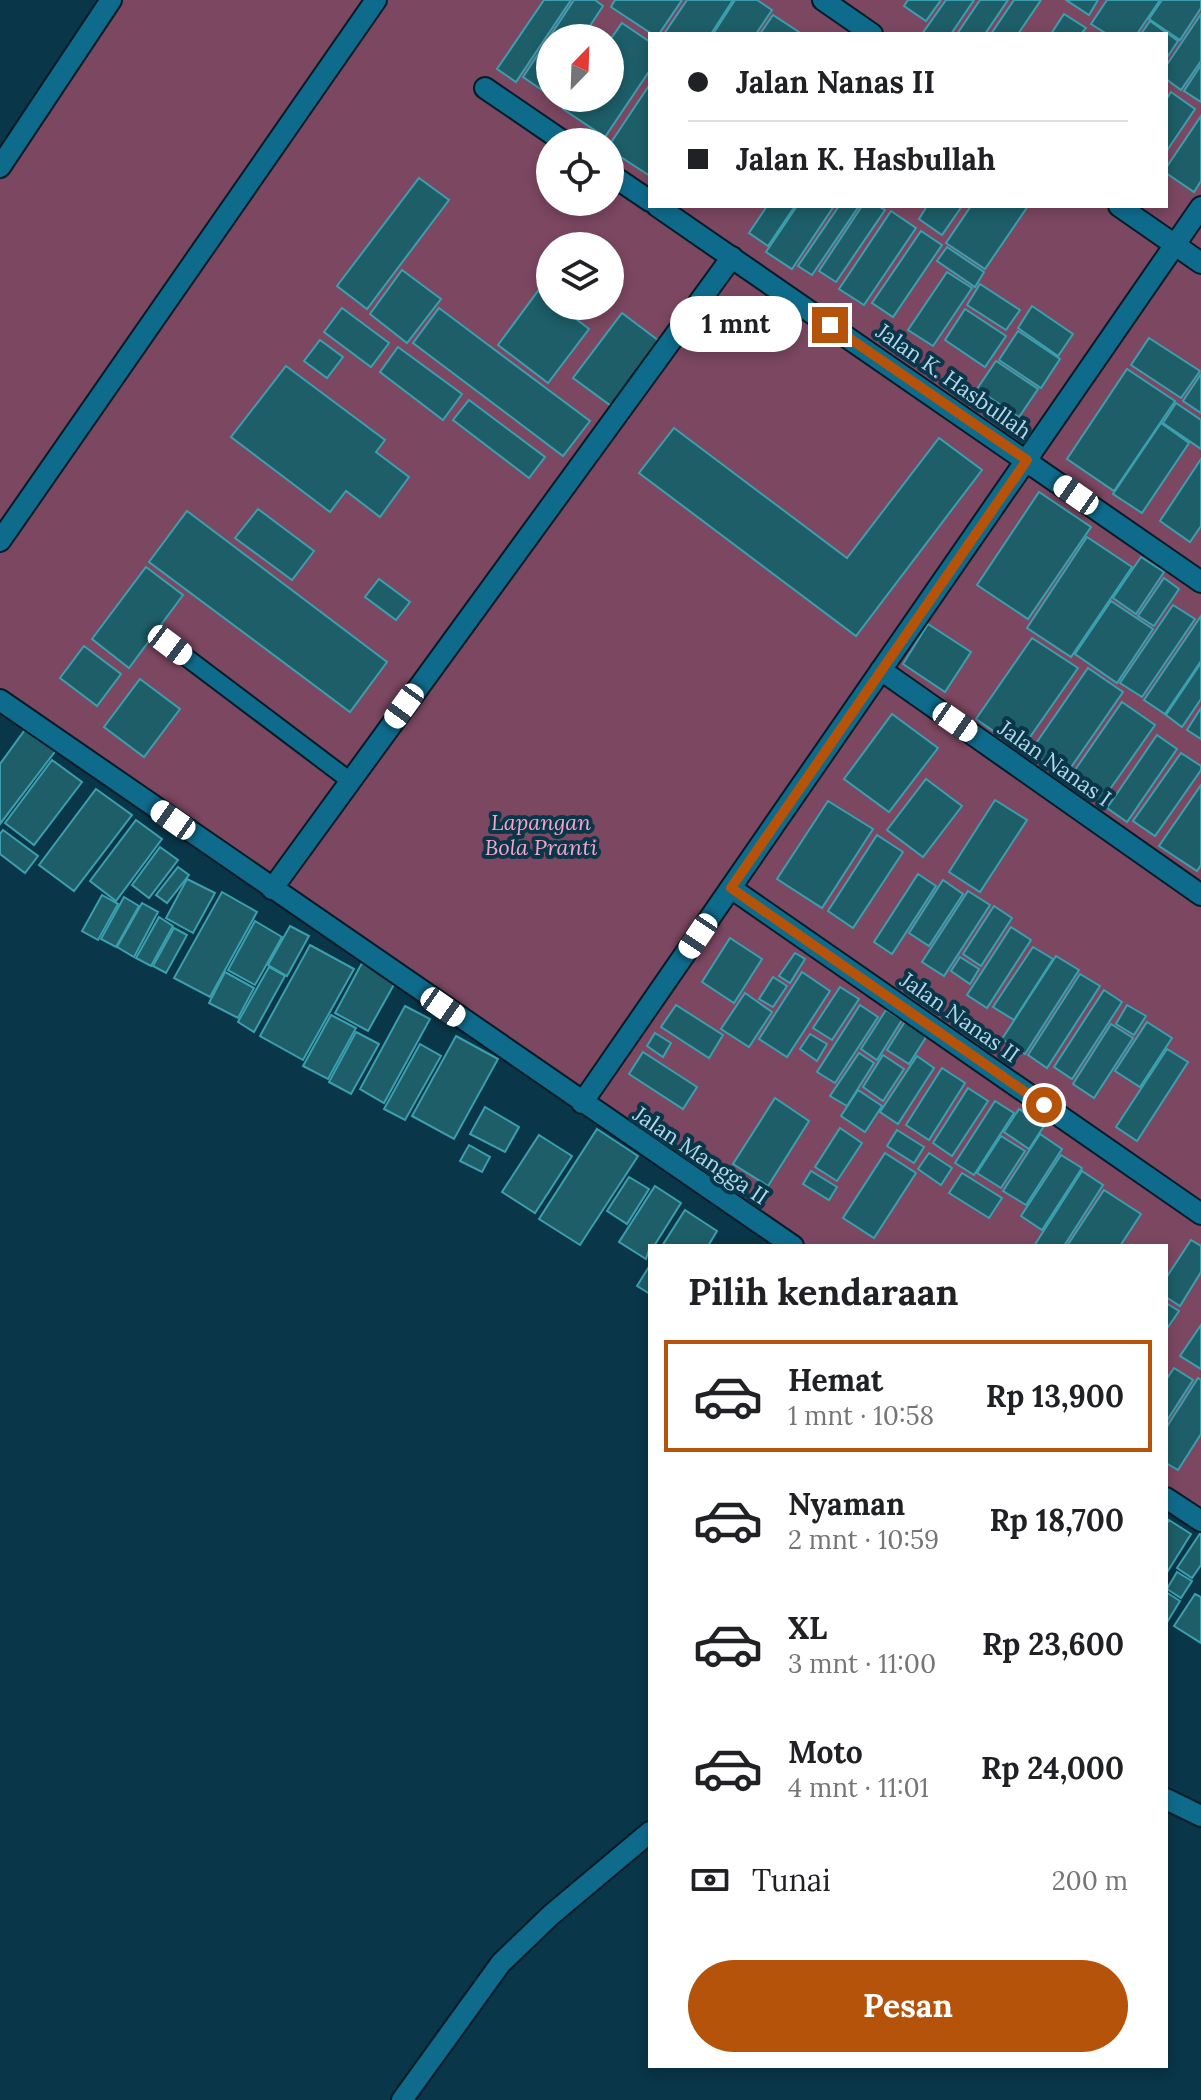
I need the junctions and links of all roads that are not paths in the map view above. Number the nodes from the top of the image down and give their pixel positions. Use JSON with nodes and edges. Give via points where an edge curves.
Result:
{"nodes":[{"id":1,"x":111,"y":0,"type":"edge"},
{"id":2,"x":376,"y":0,"type":"edge"},
{"id":3,"x":823,"y":0,"type":"edge"},
{"id":4,"x":869,"y":32,"type":"edge"},
{"id":5,"x":485,"y":88,"type":"dead end"},
{"id":6,"x":544,"y":128,"type":"edge"},
{"id":7,"x":0,"y":167,"type":"edge"},
{"id":8,"x":624,"y":183,"type":"edge"},
{"id":9,"x":648,"y":200,"type":"edge"},
{"id":10,"x":1201,"y":207,"type":"edge"},
{"id":11,"x":660,"y":208,"type":"edge"},
{"id":12,"x":1122,"y":208,"type":"edge"},
{"id":13,"x":1175,"y":245,"type":"junction"},
{"id":14,"x":732,"y":257,"type":"junction"},
{"id":15,"x":1201,"y":263,"type":"edge"},
{"id":16,"x":1027,"y":460,"type":"junction"},
{"id":17,"x":0,"y":541,"type":"edge"},
{"id":18,"x":1201,"y":582,"type":"edge"},
{"id":19,"x":170,"y":645,"type":"dead end"},
{"id":20,"x":881,"y":670,"type":"junction"},
{"id":21,"x":0,"y":700,"type":"edge"},
{"id":22,"x":349,"y":780,"type":"junction"},
{"id":23,"x":731,"y":888,"type":"junction"},
{"id":24,"x":272,"y":889,"type":"junction"},
{"id":25,"x":1201,"y":895,"type":"edge"},
{"id":26,"x":582,"y":1103,"type":"junction"},
{"id":27,"x":1201,"y":1214,"type":"edge"},
{"id":28,"x":790,"y":1244,"type":"edge"},
{"id":29,"x":1168,"y":1499,"type":"edge"},
{"id":30,"x":1201,"y":1521,"type":"edge"},
{"id":31,"x":1168,"y":1800,"type":"edge"},
{"id":32,"x":1201,"y":1816,"type":"edge"},
{"id":33,"x":648,"y":1834,"type":"edge"},
{"id":34,"x":402,"y":2100,"type":"edge"}],
"edges":[{"from":1,"to":7,"type":"street"},
{"from":2,"to":17,"type":"street"},
{"from":3,"to":4,"type":"street"},
{"from":5,"to":6,"type":"street"},
{"from":8,"to":9,"type":"street"},
{"from":10,"to":13,"type":"street"},
{"from":11,"to":14,"type":"street","name":"Jalan K. Hasbullah"},
{"from":12,"to":13,"type":"street"},
{"from":13,"to":15,"type":"street"},
{"from":13,"to":16,"type":"street"},
{"from":14,"to":16,"type":"street","name":"Jalan K. Hasbullah"},
{"from":14,"to":22,"type":"street"},
{"from":16,"to":18,"type":"street","name":"Jalan K. Hasbullah"},
{"from":16,"to":20,"type":"street"},
{"from":19,"to":22,"type":"lane"},
{"from":20,"to":23,"type":"street"},
{"from":20,"to":25,"type":"street","name":"Jalan Nanas I"},
{"from":21,"to":24,"type":"street","name":"Jalan Mangga II"},
{"from":22,"to":24,"type":"street"},
{"from":23,"to":26,"type":"street"},
{"from":23,"to":27,"type":"street","name":"Jalan Nanas II"},
{"from":24,"to":26,"type":"street","name":"Jalan Mangga II"},
{"from":26,"to":28,"type":"street","name":"Jalan Mangga II"},
{"from":29,"to":30,"type":"street"},
{"from":31,"to":32,"type":"street"},
{"from":33,"to":34,"type":"street","via":[[501,1963]]}]}
